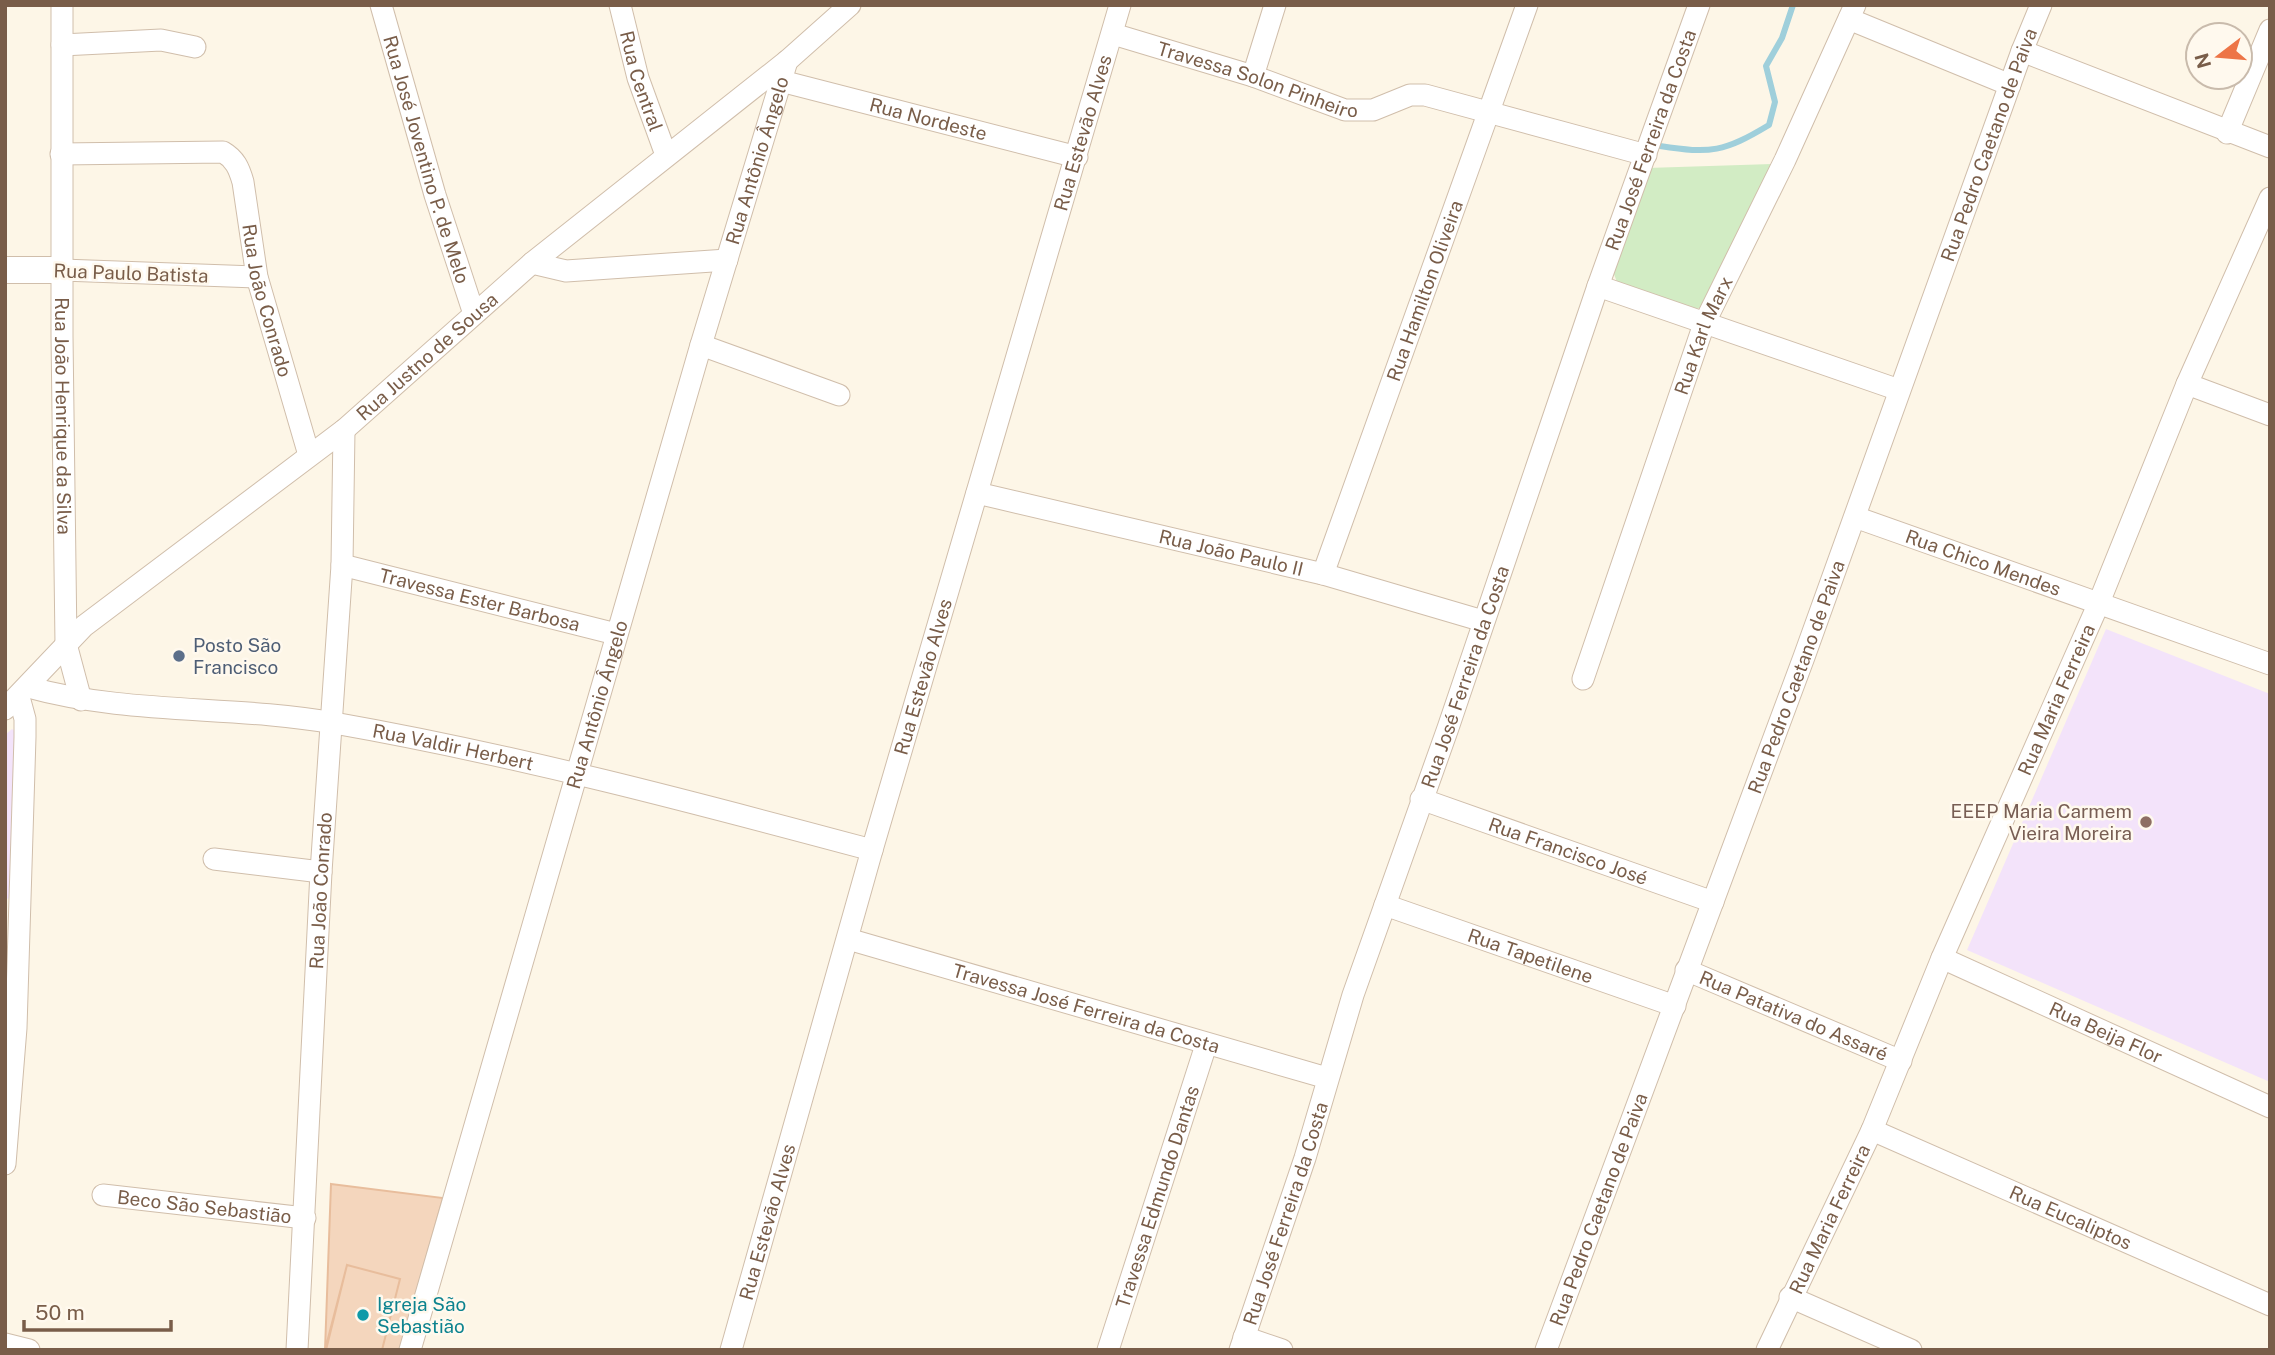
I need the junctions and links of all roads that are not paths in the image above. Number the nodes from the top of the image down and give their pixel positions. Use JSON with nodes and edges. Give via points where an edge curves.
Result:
{"nodes":[{"id":1,"x":62,"y":5,"type":"edge"},
{"id":2,"x":381,"y":5,"type":"edge"},
{"id":3,"x":620,"y":5,"type":"edge"},
{"id":4,"x":850,"y":5,"type":"edge"},
{"id":5,"x":1120,"y":5,"type":"edge"},
{"id":6,"x":1275,"y":5,"type":"edge"},
{"id":7,"x":1527,"y":5,"type":"edge"},
{"id":8,"x":1699,"y":5,"type":"edge"},
{"id":9,"x":2041,"y":5,"type":"edge"},
{"id":10,"x":1852,"y":12,"type":"edge"},
{"id":11,"x":2270,"y":30,"type":"edge"},
{"id":12,"x":1113,"y":34,"type":"junction"},
{"id":13,"x":62,"y":45,"type":"junction"},
{"id":14,"x":195,"y":47,"type":"dead end"},
{"id":15,"x":2022,"y":51,"type":"junction"},
{"id":16,"x":788,"y":61,"type":"junction"},
{"id":17,"x":1253,"y":76,"type":"junction"},
{"id":18,"x":781,"y":81,"type":"junction"},
{"id":19,"x":2010,"y":85,"type":"junction"},
{"id":20,"x":1490,"y":113,"type":"junction"},
{"id":21,"x":2227,"y":133,"type":"junction"},
{"id":22,"x":2269,"y":148,"type":"edge"},
{"id":23,"x":61,"y":154,"type":"junction"},
{"id":24,"x":666,"y":155,"type":"junction"},
{"id":25,"x":1646,"y":155,"type":"junction"},
{"id":26,"x":1077,"y":157,"type":"junction"},
{"id":27,"x":2270,"y":198,"type":"edge"},
{"id":28,"x":727,"y":260,"type":"junction"},
{"id":29,"x":532,"y":263,"type":"junction"},
{"id":30,"x":5,"y":270,"type":"edge"},
{"id":31,"x":62,"y":270,"type":"junction"},
{"id":32,"x":257,"y":277,"type":"junction"},
{"id":33,"x":1598,"y":286,"type":"junction"},
{"id":34,"x":474,"y":314,"type":"junction"},
{"id":35,"x":1704,"y":324,"type":"junction"},
{"id":36,"x":701,"y":345,"type":"junction"},
{"id":37,"x":2188,"y":384,"type":"junction"},
{"id":38,"x":1899,"y":390,"type":"junction"},
{"id":39,"x":839,"y":395,"type":"dead end"},
{"id":40,"x":2270,"y":415,"type":"edge"},
{"id":41,"x":344,"y":430,"type":"junction"},
{"id":42,"x":309,"y":455,"type":"junction"},
{"id":43,"x":977,"y":493,"type":"junction"},
{"id":44,"x":1855,"y":517,"type":"junction"},
{"id":45,"x":342,"y":565,"type":"junction"},
{"id":46,"x":1323,"y":574,"type":"junction"},
{"id":47,"x":2098,"y":605,"type":"junction"},
{"id":48,"x":1483,"y":621,"type":"junction"},
{"id":49,"x":617,"y":634,"type":"junction"},
{"id":50,"x":66,"y":643,"type":"junction"},
{"id":51,"x":2270,"y":664,"type":"edge"},
{"id":52,"x":1583,"y":679,"type":"dead end"},
{"id":53,"x":18,"y":698,"type":"edge"},
{"id":54,"x":81,"y":700,"type":"junction"},
{"id":55,"x":331,"y":722,"type":"junction"},
{"id":56,"x":578,"y":772,"type":"junction"},
{"id":57,"x":1421,"y":799,"type":"junction"},
{"id":58,"x":872,"y":850,"type":"junction"},
{"id":59,"x":214,"y":859,"type":"dead end"},
{"id":60,"x":321,"y":872,"type":"junction"},
{"id":61,"x":1713,"y":902,"type":"junction"},
{"id":62,"x":1385,"y":905,"type":"junction"},
{"id":63,"x":12,"y":909,"type":"edge"},
{"id":64,"x":848,"y":939,"type":"junction"},
{"id":65,"x":1942,"y":958,"type":"junction"},
{"id":66,"x":1686,"y":970,"type":"junction"},
{"id":67,"x":1675,"y":1006,"type":"junction"},
{"id":68,"x":1206,"y":1045,"type":"junction"},
{"id":69,"x":1900,"y":1061,"type":"junction"},
{"id":70,"x":1327,"y":1078,"type":"junction"},
{"id":71,"x":2270,"y":1107,"type":"edge"},
{"id":72,"x":1872,"y":1130,"type":"junction"},
{"id":73,"x":5,"y":1164,"type":"edge"},
{"id":74,"x":103,"y":1195,"type":"dead end"},
{"id":75,"x":305,"y":1218,"type":"junction"},
{"id":76,"x":1790,"y":1297,"type":"junction"},
{"id":77,"x":2270,"y":1305,"type":"edge"},
{"id":78,"x":5,"y":1344,"type":"edge"},
{"id":79,"x":1242,"y":1344,"type":"edge"},
{"id":80,"x":29,"y":1350,"type":"edge"},
{"id":81,"x":297,"y":1350,"type":"edge"},
{"id":82,"x":410,"y":1350,"type":"edge"},
{"id":83,"x":731,"y":1350,"type":"edge"},
{"id":84,"x":1108,"y":1350,"type":"edge"},
{"id":85,"x":1282,"y":1350,"type":"edge"},
{"id":86,"x":1546,"y":1350,"type":"edge"},
{"id":87,"x":1767,"y":1350,"type":"edge"},
{"id":88,"x":1911,"y":1350,"type":"edge"}],
"edges":[{"from":1,"to":13,"type":"street","name":"Rua João Henrique da Silva"},
{"from":2,"to":34,"type":"street","name":"Rua José Joventino P. de Melo"},
{"from":3,"to":24,"type":"street","name":"Rua Central","via":[[638,78]]},
{"from":4,"to":16,"type":"street","name":"Rua Justno de Sousa"},
{"from":5,"to":12,"type":"street","name":"Rua Estevão Alves"},
{"from":6,"to":17,"type":"street"},
{"from":7,"to":20,"type":"street","name":"Rua Hamilton Oliveira"},
{"from":8,"to":25,"type":"street","name":"Rua José Ferreira da Costa"},
{"from":9,"to":15,"type":"street","name":"Rua Pedro Caetano de Paiva"},
{"from":10,"to":19,"type":"street"},
{"from":10,"to":35,"type":"street","name":"Rua Karl Marx"},
{"from":11,"to":21,"type":"street"},
{"from":12,"to":17,"type":"street","name":"Travessa Solon Pinheiro"},
{"from":12,"to":26,"type":"street","name":"Rua Estevão Alves"},
{"from":13,"to":14,"type":"street","via":[[161,40]]},
{"from":13,"to":23,"type":"street","name":"Rua João Henrique da Silva"},
{"from":15,"to":19,"type":"street","name":"Rua Pedro Caetano de Paiva"},
{"from":15,"to":21,"type":"street"},
{"from":16,"to":18,"type":"street","name":"Rua Antônio Ângelo"},
{"from":16,"to":24,"type":"street","name":"Rua Justno de Sousa"},
{"from":17,"to":20,"type":"street","name":"Travessa Solon Pinheiro","via":[[1345,110],[1373,110],[1410,94]]},
{"from":18,"to":26,"type":"street","name":"Rua Nordeste"},
{"from":18,"to":28,"type":"street","name":"Rua Antônio Ângelo"},
{"from":19,"to":38,"type":"street","name":"Rua Pedro Caetano de Paiva"},
{"from":20,"to":25,"type":"street","name":"Travessa Solon Pinheiro"},
{"from":20,"to":46,"type":"street","name":"Rua Hamilton Oliveira"},
{"from":21,"to":22,"type":"street"},
{"from":23,"to":31,"type":"street","name":"Rua João Henrique da Silva"},
{"from":23,"to":32,"type":"street","name":"Rua João Conrado","via":[[223,152],[239,168]]},
{"from":24,"to":29,"type":"street","name":"Rua Justno de Sousa"},
{"from":25,"to":33,"type":"street","name":"Rua José Ferreira da Costa"},
{"from":26,"to":43,"type":"street","name":"Rua Estevão Alves"},
{"from":27,"to":37,"type":"street","name":"Rua Maria Ferreira"},
{"from":28,"to":29,"type":"street","via":[[566,271]]},
{"from":28,"to":36,"type":"street","name":"Rua Antônio Ângelo"},
{"from":29,"to":34,"type":"street","name":"Rua Justno de Sousa"},
{"from":30,"to":31,"type":"street","name":"Rua Paulo Batista"},
{"from":31,"to":32,"type":"street","name":"Rua Paulo Batista"},
{"from":31,"to":50,"type":"street","name":"Rua João Henrique da Silva"},
{"from":32,"to":42,"type":"street","name":"Rua João Conrado"},
{"from":33,"to":35,"type":"street"},
{"from":33,"to":48,"type":"street","name":"Rua José Ferreira da Costa"},
{"from":34,"to":41,"type":"street","name":"Rua Justno de Sousa"},
{"from":35,"to":38,"type":"street"},
{"from":35,"to":52,"type":"street","name":"Rua Karl Marx"},
{"from":36,"to":39,"type":"street"},
{"from":36,"to":49,"type":"street","name":"Rua Antônio Ângelo"},
{"from":37,"to":40,"type":"street"},
{"from":37,"to":47,"type":"street","name":"Rua Maria Ferreira"},
{"from":38,"to":44,"type":"street","name":"Rua Pedro Caetano de Paiva"},
{"from":41,"to":42,"type":"street","name":"Rua Justno de Sousa"},
{"from":41,"to":45,"type":"street","name":"Rua João Conrado"},
{"from":42,"to":50,"type":"street","name":"Rua Justno de Sousa"},
{"from":43,"to":46,"type":"street","name":"Rua João Paulo II"},
{"from":43,"to":58,"type":"street","name":"Rua Estevão Alves"},
{"from":44,"to":47,"type":"street","name":"Rua Chico Mendes"},
{"from":44,"to":61,"type":"street","name":"Rua Pedro Caetano de Paiva"},
{"from":45,"to":49,"type":"street","name":"Travessa Ester Barbosa"},
{"from":45,"to":55,"type":"street","name":"Rua João Conrado"},
{"from":46,"to":48,"type":"street","name":"Rua João Paulo II"},
{"from":47,"to":51,"type":"street","name":"Rua Chico Mendes"},
{"from":47,"to":65,"type":"street","name":"Rua Maria Ferreira"},
{"from":48,"to":57,"type":"street","name":"Rua José Ferreira da Costa"},
{"from":49,"to":56,"type":"street","name":"Rua Antônio Ângelo"},
{"from":50,"to":53,"type":"street","name":"Rua Justno de Sousa"},
{"from":50,"to":54,"type":"street","name":"Rua João Henrique da Silva"},
{"from":53,"to":54,"type":"street","name":"Rua Valdir Herbert"},
{"from":53,"to":63,"type":"street","via":[[25,719]]},
{"from":54,"to":55,"type":"street","name":"Rua Valdir Herbert"},
{"from":55,"to":56,"type":"street","name":"Rua Valdir Herbert"},
{"from":55,"to":60,"type":"street","name":"Rua João Conrado"},
{"from":56,"to":58,"type":"street","name":"Rua Valdir Herbert"},
{"from":56,"to":82,"type":"street","name":"Rua Antônio Ângelo"},
{"from":57,"to":61,"type":"street","name":"Rua Francisco José"},
{"from":57,"to":62,"type":"street","name":"Rua José Ferreira da Costa"},
{"from":58,"to":64,"type":"street","name":"Rua Estevão Alves"},
{"from":59,"to":60,"type":"street"},
{"from":60,"to":75,"type":"street","name":"Rua João Conrado"},
{"from":61,"to":66,"type":"street","name":"Rua Pedro Caetano de Paiva"},
{"from":62,"to":67,"type":"street","name":"Rua Tapetilene"},
{"from":62,"to":70,"type":"street","name":"Rua José Ferreira da Costa"},
{"from":63,"to":73,"type":"street","via":[[16,1028]]},
{"from":64,"to":68,"type":"street","name":"Travessa José Ferreira da Costa"},
{"from":64,"to":83,"type":"street","name":"Rua Estevão Alves"},
{"from":65,"to":69,"type":"street","name":"Rua Maria Ferreira"},
{"from":65,"to":71,"type":"street","name":"Rua Beija Flor"},
{"from":66,"to":67,"type":"street","name":"Rua Pedro Caetano de Paiva"},
{"from":66,"to":69,"type":"street","name":"Rua Patativa do Assaré"},
{"from":67,"to":86,"type":"street","name":"Rua Pedro Caetano de Paiva"},
{"from":68,"to":70,"type":"street","name":"Travessa José Ferreira da Costa"},
{"from":68,"to":84,"type":"street","name":"Travessa Edmundo Dantas"},
{"from":69,"to":72,"type":"street","name":"Rua Maria Ferreira"},
{"from":70,"to":79,"type":"street","name":"Rua José Ferreira da Costa"},
{"from":72,"to":76,"type":"street","name":"Rua Maria Ferreira"},
{"from":72,"to":77,"type":"street","name":"Rua Eucaliptos"},
{"from":74,"to":75,"type":"street","name":"Beco São Sebastião"},
{"from":75,"to":81,"type":"street","name":"Rua João Conrado"},
{"from":76,"to":87,"type":"street","name":"Rua Maria Ferreira"},
{"from":76,"to":88,"type":"street"},
{"from":78,"to":80,"type":"street"},
{"from":79,"to":85,"type":"street"}]}
